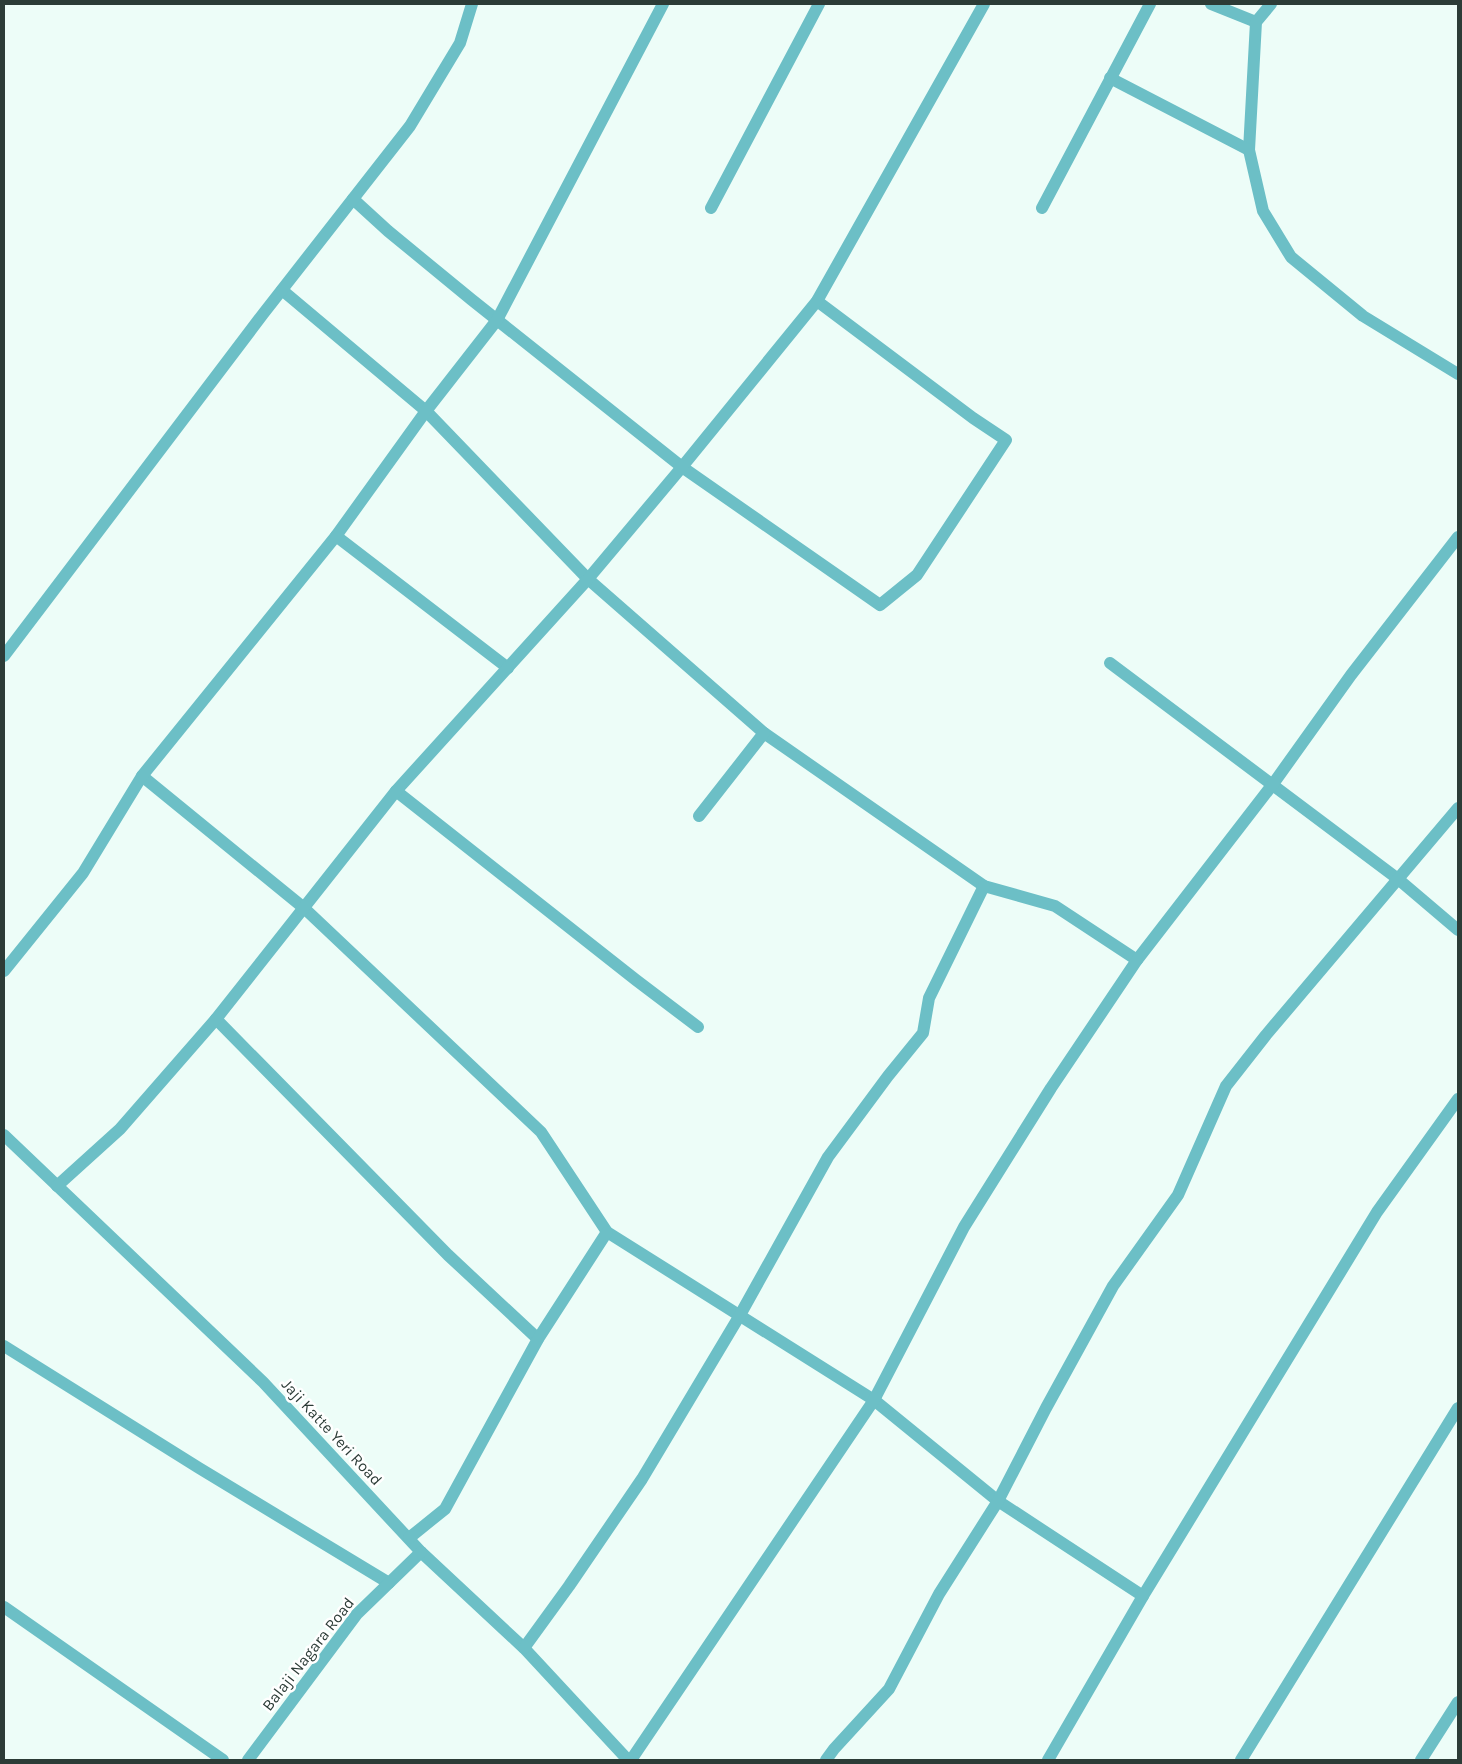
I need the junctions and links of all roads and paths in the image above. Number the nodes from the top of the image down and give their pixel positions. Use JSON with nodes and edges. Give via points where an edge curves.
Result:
{"nodes":[{"id":1,"x":472,"y":4,"type":"edge"},
{"id":2,"x":663,"y":4,"type":"edge"},
{"id":3,"x":819,"y":4,"type":"edge"},
{"id":4,"x":984,"y":4,"type":"edge"},
{"id":5,"x":1150,"y":4,"type":"edge"},
{"id":6,"x":1211,"y":4,"type":"edge"},
{"id":7,"x":1271,"y":4,"type":"edge"},
{"id":8,"x":1256,"y":22,"type":"junction"},
{"id":9,"x":1110,"y":78,"type":"junction"},
{"id":10,"x":1249,"y":150,"type":"junction"},
{"id":11,"x":353,"y":199,"type":"junction"},
{"id":12,"x":711,"y":208,"type":"dead end"},
{"id":13,"x":1042,"y":208,"type":"dead end"},
{"id":14,"x":282,"y":290,"type":"junction"},
{"id":15,"x":817,"y":301,"type":"junction"},
{"id":16,"x":497,"y":320,"type":"junction"},
{"id":17,"x":1458,"y":374,"type":"edge"},
{"id":18,"x":426,"y":411,"type":"junction"},
{"id":19,"x":682,"y":468,"type":"junction"},
{"id":20,"x":336,"y":536,"type":"junction"},
{"id":21,"x":1458,"y":537,"type":"edge"},
{"id":22,"x":588,"y":579,"type":"junction"},
{"id":23,"x":4,"y":656,"type":"edge"},
{"id":24,"x":1110,"y":663,"type":"dead end"},
{"id":25,"x":508,"y":668,"type":"junction"},
{"id":26,"x":764,"y":733,"type":"junction"},
{"id":27,"x":142,"y":776,"type":"junction"},
{"id":28,"x":1273,"y":784,"type":"junction"},
{"id":29,"x":396,"y":791,"type":"junction"},
{"id":30,"x":1458,"y":808,"type":"edge"},
{"id":31,"x":699,"y":816,"type":"dead end"},
{"id":32,"x":1398,"y":879,"type":"junction"},
{"id":33,"x":984,"y":886,"type":"junction"},
{"id":34,"x":304,"y":908,"type":"junction"},
{"id":35,"x":1458,"y":930,"type":"edge"},
{"id":36,"x":1137,"y":960,"type":"junction"},
{"id":37,"x":4,"y":971,"type":"edge"},
{"id":38,"x":216,"y":1020,"type":"junction"},
{"id":39,"x":698,"y":1027,"type":"dead end"},
{"id":40,"x":1458,"y":1099,"type":"edge"},
{"id":41,"x":4,"y":1135,"type":"edge"},
{"id":42,"x":57,"y":1186,"type":"junction"},
{"id":43,"x":607,"y":1232,"type":"junction"},
{"id":44,"x":740,"y":1315,"type":"junction"},
{"id":45,"x":538,"y":1339,"type":"junction"},
{"id":46,"x":4,"y":1346,"type":"edge"},
{"id":47,"x":874,"y":1400,"type":"junction"},
{"id":48,"x":1458,"y":1408,"type":"edge"},
{"id":49,"x":998,"y":1501,"type":"junction"},
{"id":50,"x":409,"y":1538,"type":"junction"},
{"id":51,"x":421,"y":1552,"type":"junction"},
{"id":52,"x":389,"y":1583,"type":"junction"},
{"id":53,"x":1143,"y":1596,"type":"junction"},
{"id":54,"x":4,"y":1607,"type":"edge"},
{"id":55,"x":524,"y":1648,"type":"junction"},
{"id":56,"x":1458,"y":1702,"type":"edge"},
{"id":57,"x":223,"y":1760,"type":"edge"},
{"id":58,"x":248,"y":1760,"type":"edge"},
{"id":59,"x":630,"y":1760,"type":"edge"},
{"id":60,"x":826,"y":1760,"type":"edge"},
{"id":61,"x":1048,"y":1760,"type":"edge"},
{"id":62,"x":1241,"y":1760,"type":"edge"},
{"id":63,"x":1421,"y":1760,"type":"edge"}],
"edges":[{"from":1,"to":11,"type":"street","via":[[460,44],[410,126]]},
{"from":2,"to":16,"type":"street"},
{"from":3,"to":12,"type":"street"},
{"from":4,"to":15,"type":"street"},
{"from":5,"to":9,"type":"street"},
{"from":6,"to":8,"type":"street"},
{"from":7,"to":8,"type":"street"},
{"from":8,"to":10,"type":"street"},
{"from":9,"to":10,"type":"street"},
{"from":9,"to":13,"type":"street"},
{"from":10,"to":17,"type":"street","via":[[1263,211],[1291,256],[1362,316]]},
{"from":11,"to":14,"type":"street"},
{"from":11,"to":16,"type":"street"},
{"from":14,"to":18,"type":"street"},
{"from":14,"to":23,"type":"street"},
{"from":15,"to":19,"type":"street"},
{"from":15,"to":19,"type":"street","via":[[1006,440],[917,575],[880,605]]},
{"from":16,"to":18,"type":"street"},
{"from":16,"to":19,"type":"street"},
{"from":18,"to":20,"type":"street"},
{"from":18,"to":22,"type":"street"},
{"from":19,"to":22,"type":"street"},
{"from":20,"to":25,"type":"street"},
{"from":20,"to":27,"type":"street"},
{"from":21,"to":28,"type":"street","via":[[1351,675]]},
{"from":22,"to":25,"type":"street"},
{"from":22,"to":26,"type":"street"},
{"from":24,"to":28,"type":"street"},
{"from":25,"to":29,"type":"street"},
{"from":26,"to":31,"type":"street"},
{"from":26,"to":33,"type":"street"},
{"from":27,"to":34,"type":"street"},
{"from":27,"to":37,"type":"street","via":[[83,873]]},
{"from":28,"to":32,"type":"street"},
{"from":28,"to":36,"type":"street"},
{"from":29,"to":34,"type":"street"},
{"from":29,"to":39,"type":"street"},
{"from":30,"to":32,"type":"street"},
{"from":32,"to":35,"type":"street"},
{"from":32,"to":49,"type":"street","via":[[1226,1086],[1178,1194],[1113,1286]]},
{"from":33,"to":36,"type":"street","via":[[1055,906]]},
{"from":33,"to":44,"type":"street","via":[[929,998],[923,1033],[828,1157]]},
{"from":34,"to":38,"type":"street"},
{"from":34,"to":43,"type":"street","via":[[541,1132]]},
{"from":36,"to":47,"type":"street","via":[[1051,1088],[964,1227]]},
{"from":38,"to":42,"type":"street","via":[[120,1129]]},
{"from":38,"to":45,"type":"street","via":[[448,1255]]},
{"from":40,"to":53,"type":"street","via":[[1377,1212]]},
{"from":41,"to":42,"type":"street","name":"Jaji Katte Yeri Road"},
{"from":42,"to":50,"type":"street","name":"Jaji Katte Yeri Road","via":[[264,1382]]},
{"from":43,"to":44,"type":"street"},
{"from":43,"to":45,"type":"street"},
{"from":44,"to":47,"type":"street"},
{"from":44,"to":55,"type":"street","via":[[642,1479]]},
{"from":45,"to":50,"type":"street","via":[[445,1509]]},
{"from":46,"to":52,"type":"street"},
{"from":47,"to":49,"type":"street"},
{"from":47,"to":59,"type":"street"},
{"from":48,"to":62,"type":"street"},
{"from":49,"to":53,"type":"street"},
{"from":49,"to":60,"type":"street","via":[[939,1594],[889,1689]]},
{"from":50,"to":51,"type":"street","name":"Jaji Katte Yeri Road"},
{"from":51,"to":52,"type":"street","name":"Balaji Nagara Road"},
{"from":51,"to":55,"type":"street","name":"Jaji Katte Yeri Road"},
{"from":52,"to":58,"type":"street","name":"Balaji Nagara Road","via":[[358,1614]]},
{"from":53,"to":61,"type":"street"},
{"from":54,"to":57,"type":"street"},
{"from":55,"to":59,"type":"street","name":"Jaji Katte Yeri Road"},
{"from":56,"to":63,"type":"street"}]}
